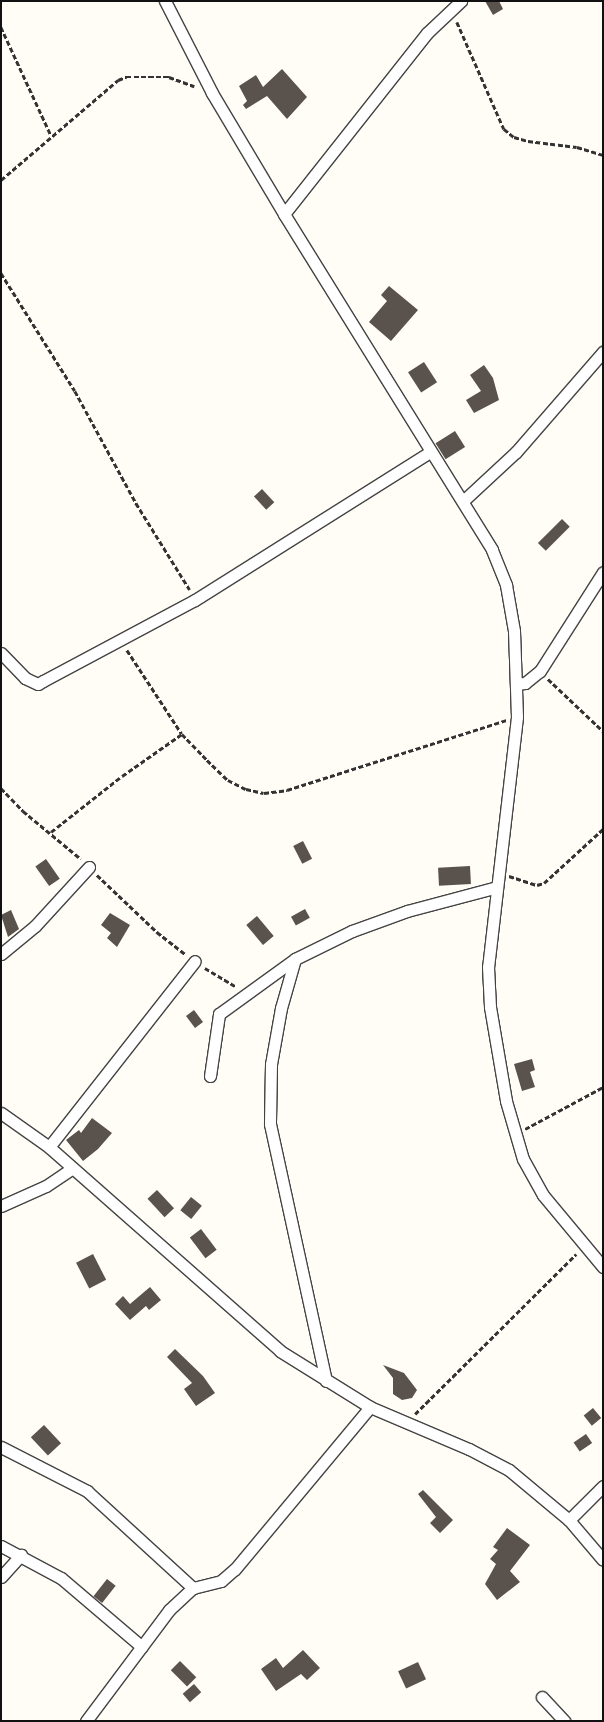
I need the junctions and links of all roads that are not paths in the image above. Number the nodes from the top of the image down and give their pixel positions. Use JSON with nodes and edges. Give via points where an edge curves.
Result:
{"nodes":[{"id":1,"x":165,"y":1,"type":"edge"},
{"id":2,"x":456,"y":5,"type":"edge"},
{"id":3,"x":284,"y":214,"type":"junction"},
{"id":4,"x":603,"y":352,"type":"edge"},
{"id":5,"x":430,"y":452,"type":"junction"},
{"id":6,"x":463,"y":501,"type":"junction"},
{"id":7,"x":603,"y":572,"type":"edge"},
{"id":8,"x":1,"y":653,"type":"edge"},
{"id":9,"x":516,"y":684,"type":"junction"},
{"id":10,"x":89,"y":867,"type":"road end"},
{"id":11,"x":497,"y":887,"type":"junction"},
{"id":12,"x":1,"y":954,"type":"edge"},
{"id":13,"x":295,"y":959,"type":"junction"},
{"id":14,"x":195,"y":961,"type":"road end"},
{"id":15,"x":210,"y":1076,"type":"dead end"},
{"id":16,"x":1,"y":1113,"type":"edge"},
{"id":17,"x":49,"y":1147,"type":"junction"},
{"id":18,"x":73,"y":1168,"type":"junction"},
{"id":19,"x":1,"y":1206,"type":"edge"},
{"id":20,"x":603,"y":1267,"type":"edge"},
{"id":21,"x":326,"y":1381,"type":"junction"},
{"id":22,"x":370,"y":1407,"type":"junction"},
{"id":23,"x":1,"y":1447,"type":"edge"},
{"id":24,"x":603,"y":1486,"type":"edge"},
{"id":25,"x":569,"y":1520,"type":"junction"},
{"id":26,"x":1,"y":1546,"type":"edge"},
{"id":27,"x":20,"y":1556,"type":"junction"},
{"id":28,"x":603,"y":1560,"type":"edge"},
{"id":29,"x":1,"y":1577,"type":"edge"},
{"id":30,"x":194,"y":1588,"type":"junction"},
{"id":31,"x":142,"y":1647,"type":"junction"},
{"id":32,"x":542,"y":1696,"type":"dead end"},
{"id":33,"x":86,"y":1721,"type":"edge"},
{"id":34,"x":564,"y":1721,"type":"edge"}],
"edges":[{"from":1,"to":3,"type":"street","via":[[212,93]]},
{"from":2,"to":3,"type":"street","via":[[415,48]]},
{"from":3,"to":5,"type":"street"},
{"from":4,"to":6,"type":"street","via":[[516,452]]},
{"from":5,"to":6,"type":"street"},
{"from":5,"to":8,"type":"street","via":[[196,600],[38,684],[25,678]]},
{"from":6,"to":9,"type":"street","via":[[492,550],[506,585],[514,631]]},
{"from":7,"to":9,"type":"street","via":[[540,671],[525,683]]},
{"from":9,"to":11,"type":"street","via":[[510,798]]},
{"from":10,"to":12,"type":"street","via":[[35,926]]},
{"from":11,"to":13,"type":"street","via":[[398,914],[352,931]]},
{"from":11,"to":20,"type":"street","via":[[488,967],[490,1007],[515,1134],[522,1159],[542,1195]]},
{"from":13,"to":15,"type":"street","via":[[219,1014]]},
{"from":13,"to":21,"type":"street","via":[[281,1008],[271,1064],[270,1124]]},
{"from":14,"to":17,"type":"street"},
{"from":16,"to":17,"type":"street"},
{"from":17,"to":18,"type":"street"},
{"from":18,"to":19,"type":"street","via":[[46,1186]]},
{"from":18,"to":21,"type":"street","via":[[280,1351]]},
{"from":21,"to":22,"type":"street"},
{"from":22,"to":25,"type":"street","via":[[469,1449],[509,1470]]},
{"from":22,"to":30,"type":"street","via":[[235,1569],[221,1581]]},
{"from":23,"to":30,"type":"street","via":[[86,1491]]},
{"from":24,"to":25,"type":"street"},
{"from":25,"to":28,"type":"street"},
{"from":26,"to":27,"type":"street"},
{"from":27,"to":29,"type":"street"},
{"from":27,"to":31,"type":"street","via":[[62,1578]]},
{"from":30,"to":31,"type":"street","via":[[169,1610]]},
{"from":31,"to":33,"type":"street"},
{"from":32,"to":34,"type":"street"}]}
